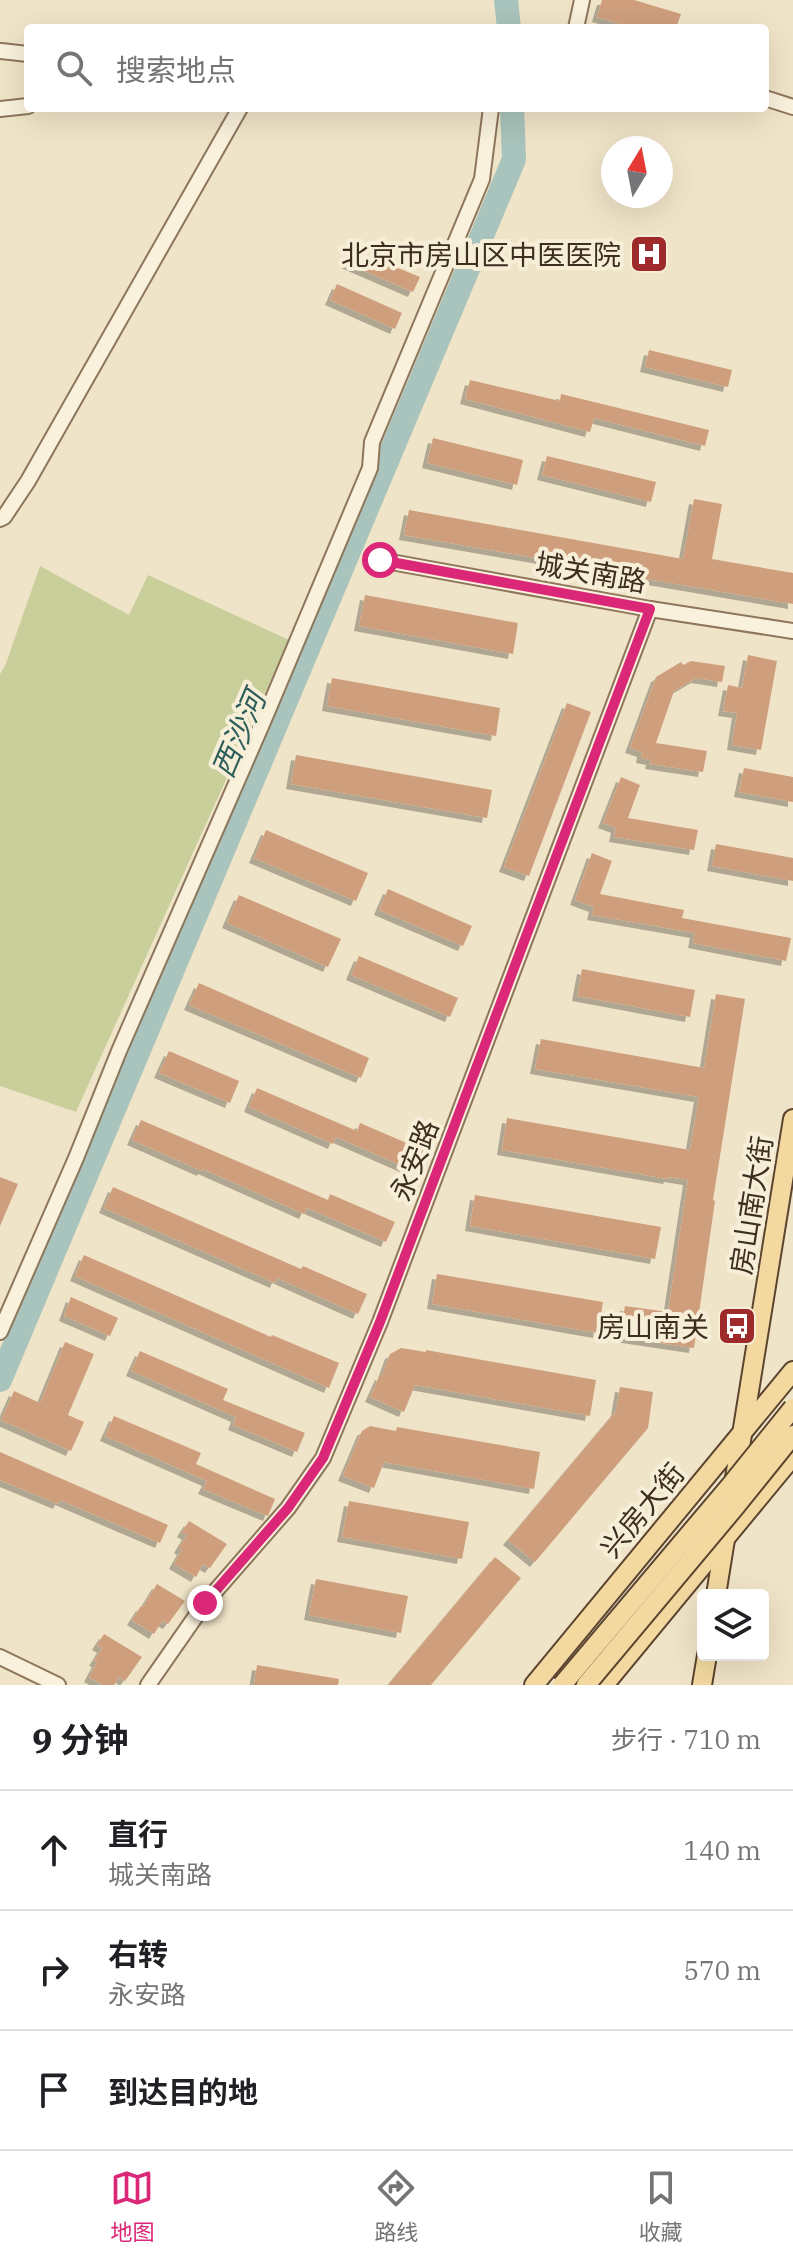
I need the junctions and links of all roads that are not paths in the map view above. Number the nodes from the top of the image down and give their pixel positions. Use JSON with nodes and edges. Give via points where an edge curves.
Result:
{"nodes":[{"id":1,"x":582,"y":0,"type":"edge"},
{"id":2,"x":577,"y":24,"type":"edge"},
{"id":3,"x":1,"y":51,"type":"edge"},
{"id":4,"x":24,"y":54,"type":"edge"},
{"id":5,"x":769,"y":99,"type":"edge"},
{"id":6,"x":24,"y":106,"type":"edge"},
{"id":7,"x":793,"y":107,"type":"edge"},
{"id":8,"x":0,"y":109,"type":"edge"},
{"id":9,"x":238,"y":112,"type":"edge"},
{"id":10,"x":490,"y":112,"type":"edge"},
{"id":11,"x":0,"y":519,"type":"edge"},
{"id":12,"x":380,"y":560,"type":"dead end"},
{"id":13,"x":650,"y":609,"type":"junction"},
{"id":14,"x":793,"y":631,"type":"edge"},
{"id":15,"x":793,"y":1119,"type":"edge"},
{"id":16,"x":0,"y":1332,"type":"edge"},
{"id":17,"x":793,"y":1371,"type":"edge"},
{"id":18,"x":793,"y":1408,"type":"edge"},
{"id":19,"x":743,"y":1432,"type":"junction"},
{"id":20,"x":793,"y":1435,"type":"edge"},
{"id":21,"x":793,"y":1456,"type":"edge"},
{"id":22,"x":726,"y":1537,"type":"junction"},
{"id":23,"x":717,"y":1589,"type":"edge"},
{"id":24,"x":0,"y":1657,"type":"edge"},
{"id":25,"x":707,"y":1661,"type":"edge"},
{"id":26,"x":707,"y":1684,"type":"edge"},
{"id":27,"x":58,"y":1685,"type":"edge"},
{"id":28,"x":148,"y":1685,"type":"edge"},
{"id":29,"x":534,"y":1685,"type":"edge"},
{"id":30,"x":562,"y":1685,"type":"edge"},
{"id":31,"x":586,"y":1685,"type":"edge"},
{"id":32,"x":604,"y":1685,"type":"edge"}],
"edges":[{"from":1,"to":2,"type":"street"},
{"from":3,"to":4,"type":"street"},
{"from":5,"to":7,"type":"street"},
{"from":6,"to":8,"type":"street"},
{"from":9,"to":11,"type":"street","via":[[28,481]]},
{"from":10,"to":16,"type":"street","via":[[482,179],[372,442],[370,468]]},
{"from":12,"to":13,"type":"street","name":"城关南路"},
{"from":13,"to":14,"type":"street","name":"城关南路"},
{"from":13,"to":28,"type":"street","name":"永安路","via":[[380,1322],[323,1458],[288,1508],[205,1603]]},
{"from":15,"to":19,"type":"main road","name":"房山南大街"},
{"from":17,"to":19,"type":"main road","name":"兴房大街"},
{"from":18,"to":30,"type":"main road","name":"兴房大街","bridge":true},
{"from":19,"to":22,"type":"main road","name":"房山南大街"},
{"from":19,"to":29,"type":"main road","name":"兴房大街"},
{"from":20,"to":31,"type":"main road","bridge":true},
{"from":21,"to":22,"type":"main road"},
{"from":22,"to":23,"type":"main road","name":"房山南大街"},
{"from":22,"to":32,"type":"main road"},
{"from":24,"to":27,"type":"street"},
{"from":25,"to":26,"type":"main road"}]}
